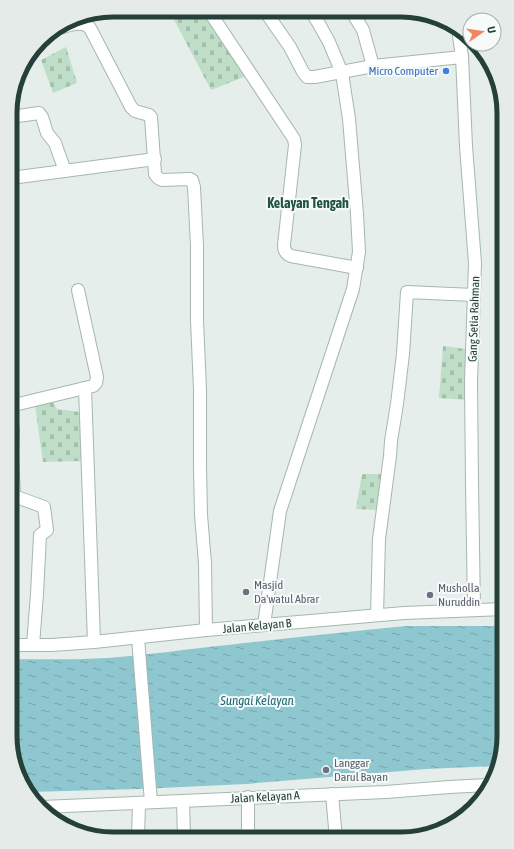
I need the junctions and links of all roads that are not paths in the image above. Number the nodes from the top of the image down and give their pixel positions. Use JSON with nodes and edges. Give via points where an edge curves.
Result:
{"nodes":[{"id":1,"x":213,"y":17,"type":"edge"},
{"id":2,"x":269,"y":17,"type":"edge"},
{"id":3,"x":315,"y":17,"type":"edge"},
{"id":4,"x":355,"y":17,"type":"edge"},
{"id":5,"x":78,"y":24,"type":"edge"},
{"id":6,"x":459,"y":37,"type":"edge"},
{"id":7,"x":462,"y":57,"type":"junction"},
{"id":8,"x":373,"y":66,"type":"junction"},
{"id":9,"x":342,"y":73,"type":"junction"},
{"id":10,"x":17,"y":116,"type":"edge"},
{"id":11,"x":155,"y":159,"type":"junction"},
{"id":12,"x":65,"y":171,"type":"junction"},
{"id":13,"x":17,"y":177,"type":"edge"},
{"id":14,"x":357,"y":268,"type":"junction"},
{"id":15,"x":78,"y":290,"type":"dead end"},
{"id":16,"x":474,"y":294,"type":"junction"},
{"id":17,"x":85,"y":388,"type":"junction"},
{"id":18,"x":17,"y":404,"type":"edge"},
{"id":19,"x":17,"y":497,"type":"edge"},
{"id":20,"x":474,"y":609,"type":"junction"},
{"id":21,"x":497,"y":609,"type":"edge"},
{"id":22,"x":377,"y":615,"type":"junction"},
{"id":23,"x":264,"y":625,"type":"junction"},
{"id":24,"x":206,"y":630,"type":"junction"},
{"id":25,"x":94,"y":642,"type":"junction"},
{"id":26,"x":138,"y":643,"type":"junction"},
{"id":27,"x":17,"y":645,"type":"edge"},
{"id":28,"x":33,"y":645,"type":"junction"},
{"id":29,"x":483,"y":785,"type":"edge"},
{"id":30,"x":332,"y":794,"type":"junction"},
{"id":31,"x":248,"y":797,"type":"junction"},
{"id":32,"x":147,"y":800,"type":"junction"},
{"id":33,"x":184,"y":800,"type":"junction"},
{"id":34,"x":49,"y":808,"type":"edge"},
{"id":35,"x":139,"y":832,"type":"edge"},
{"id":36,"x":184,"y":832,"type":"edge"},
{"id":37,"x":248,"y":832,"type":"edge"},
{"id":38,"x":335,"y":832,"type":"edge"}],
"edges":[{"from":1,"to":14,"type":"street","via":[[294,139],[284,245],[286,253]]},
{"from":2,"to":9,"type":"street","via":[[307,77]]},
{"from":3,"to":9,"type":"street"},
{"from":4,"to":8,"type":"street","via":[[362,30]]},
{"from":5,"to":11,"type":"street","via":[[90,28],[135,111],[151,117]]},
{"from":6,"to":7,"type":"street","name":"Gang Setia Rahman"},
{"from":7,"to":8,"type":"street"},
{"from":7,"to":16,"type":"street","name":"Gang Setia Rahman","via":[[475,263]]},
{"from":8,"to":9,"type":"street"},
{"from":9,"to":14,"type":"street","via":[[349,119],[357,214]]},
{"from":10,"to":12,"type":"street","via":[[38,113],[47,133],[55,143]]},
{"from":11,"to":12,"type":"street"},
{"from":11,"to":24,"type":"street","via":[[155,174],[158,179],[192,180],[194,187]]},
{"from":12,"to":13,"type":"street"},
{"from":14,"to":23,"type":"street","via":[[353,289],[280,511]]},
{"from":15,"to":17,"type":"street","via":[[97,377],[93,386]]},
{"from":16,"to":20,"type":"street","name":"Gang Setia Rahman","via":[[471,382]]},
{"from":16,"to":22,"type":"street","via":[[407,292],[402,368],[379,539]]},
{"from":17,"to":18,"type":"street"},
{"from":17,"to":25,"type":"street"},
{"from":19,"to":28,"type":"street","via":[[44,507],[47,530],[40,535]]},
{"from":20,"to":21,"type":"street","name":"Jalan Kelayan B"},
{"from":20,"to":22,"type":"street","name":"Jalan Kelayan B"},
{"from":22,"to":23,"type":"street","name":"Jalan Kelayan B"},
{"from":23,"to":24,"type":"street","name":"Jalan Kelayan B"},
{"from":24,"to":26,"type":"street","name":"Jalan Kelayan B"},
{"from":25,"to":26,"type":"street","name":"Jalan Kelayan B"},
{"from":25,"to":28,"type":"street","name":"Jalan Kelayan B"},
{"from":26,"to":32,"type":"street"},
{"from":27,"to":28,"type":"street","name":"Jalan Kelayan B"},
{"from":29,"to":30,"type":"street","name":"Jalan Kelayan A"},
{"from":30,"to":31,"type":"street","name":"Jalan Kelayan A"},
{"from":30,"to":38,"type":"street"},
{"from":31,"to":33,"type":"street","name":"Jalan Kelayan A"},
{"from":31,"to":37,"type":"street"},
{"from":32,"to":33,"type":"street","name":"Jalan Kelayan A"},
{"from":32,"to":34,"type":"street","name":"Jalan Kelayan A"},
{"from":32,"to":35,"type":"street"},
{"from":33,"to":36,"type":"street"}]}
